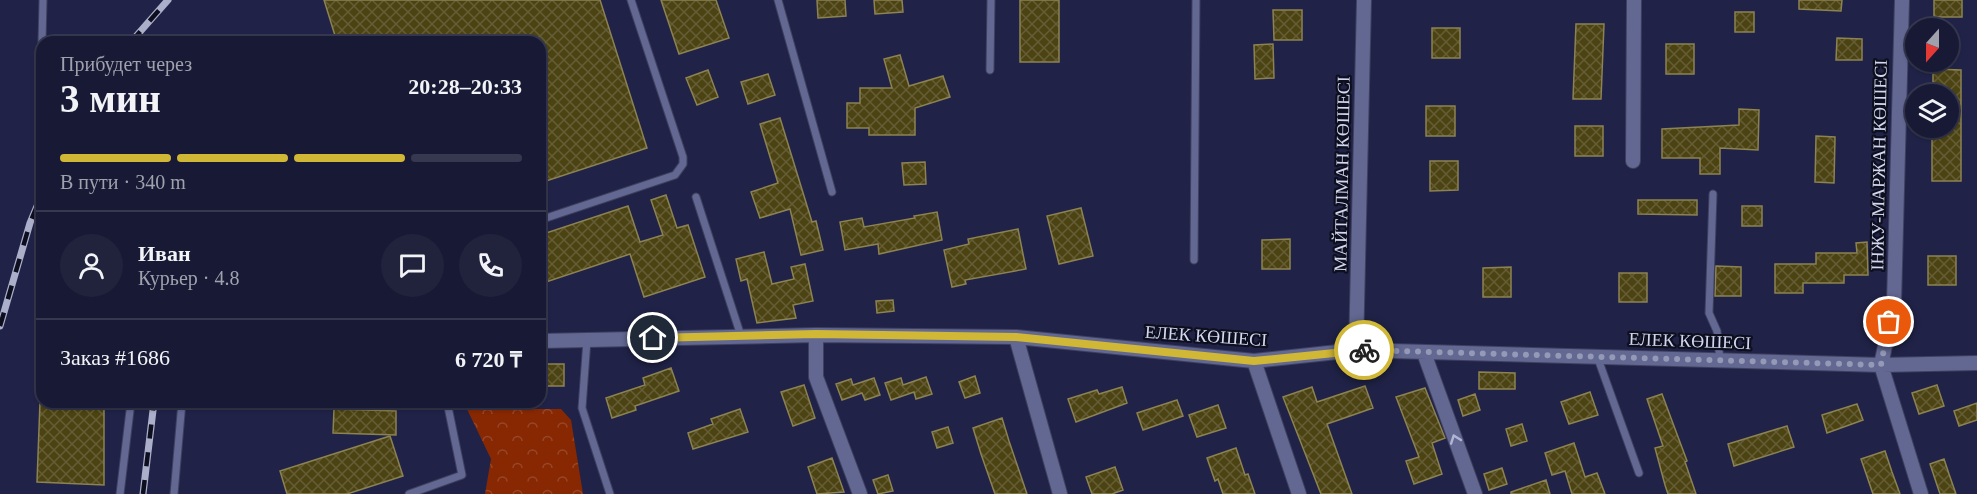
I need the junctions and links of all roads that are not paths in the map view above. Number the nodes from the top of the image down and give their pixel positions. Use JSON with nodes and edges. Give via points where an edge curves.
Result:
{"nodes":[{"id":1,"x":43,"y":0,"type":"edge"},
{"id":2,"x":631,"y":0,"type":"edge"},
{"id":3,"x":778,"y":0,"type":"edge"},
{"id":4,"x":990,"y":0,"type":"edge"},
{"id":5,"x":1196,"y":0,"type":"edge"},
{"id":6,"x":1364,"y":0,"type":"edge"},
{"id":7,"x":1634,"y":0,"type":"edge"},
{"id":8,"x":1902,"y":0,"type":"edge"},
{"id":9,"x":42,"y":36,"type":"edge"},
{"id":10,"x":990,"y":70,"type":"dead end"},
{"id":11,"x":1633,"y":161,"type":"dead end"},
{"id":12,"x":832,"y":192,"type":"dead end"},
{"id":13,"x":1713,"y":194,"type":"dead end"},
{"id":14,"x":696,"y":197,"type":"dead end"},
{"id":15,"x":546,"y":218,"type":"edge"},
{"id":16,"x":1194,"y":260,"type":"dead end"},
{"id":17,"x":816,"y":334,"type":"junction"},
{"id":18,"x":741,"y":336,"type":"junction"},
{"id":19,"x":1016,"y":337,"type":"junction"},
{"id":20,"x":587,"y":340,"type":"junction"},
{"id":21,"x":546,"y":341,"type":"edge"},
{"id":22,"x":1356,"y":350,"type":"junction"},
{"id":23,"x":1424,"y":353,"type":"junction"},
{"id":24,"x":1597,"y":356,"type":"junction"},
{"id":25,"x":1720,"y":360,"type":"junction"},
{"id":26,"x":1254,"y":361,"type":"junction"},
{"id":27,"x":1977,"y":363,"type":"edge"},
{"id":28,"x":1881,"y":365,"type":"junction"},
{"id":29,"x":130,"y":408,"type":"edge"},
{"id":30,"x":181,"y":408,"type":"edge"},
{"id":31,"x":448,"y":408,"type":"edge"},
{"id":32,"x":1639,"y":473,"type":"dead end"},
{"id":33,"x":120,"y":494,"type":"edge"},
{"id":34,"x":174,"y":494,"type":"edge"},
{"id":35,"x":409,"y":494,"type":"edge"},
{"id":36,"x":610,"y":494,"type":"edge"},
{"id":37,"x":860,"y":494,"type":"edge"},
{"id":38,"x":1060,"y":494,"type":"edge"},
{"id":39,"x":1299,"y":494,"type":"edge"},
{"id":40,"x":1475,"y":494,"type":"edge"},
{"id":41,"x":1921,"y":494,"type":"edge"}],
"edges":[{"from":1,"to":9,"type":"lane"},
{"from":2,"to":15,"type":"lane","via":[[683,164],[675,175]]},
{"from":3,"to":12,"type":"lane"},
{"from":4,"to":10,"type":"lane"},
{"from":5,"to":16,"type":"lane"},
{"from":6,"to":22,"type":"street","name":"МАЙТАЛМАН КӨШЕСІ"},
{"from":7,"to":11,"type":"street"},
{"from":8,"to":28,"type":"street","name":"ІНЖУ-МАРЖАН КӨШЕСІ","via":[[1894,303]]},
{"from":13,"to":25,"type":"lane","via":[[1709,313],[1717,331]]},
{"from":14,"to":18,"type":"lane"},
{"from":17,"to":18,"type":"street","name":"ЕЛЕК КӨШЕСІ"},
{"from":17,"to":19,"type":"street","name":"ЕЛЕК КӨШЕСІ"},
{"from":17,"to":37,"type":"street","via":[[816,377]]},
{"from":18,"to":20,"type":"street","name":"ЕЛЕК КӨШЕСІ"},
{"from":19,"to":26,"type":"street","name":"ЕЛЕК КӨШЕСІ"},
{"from":19,"to":38,"type":"street"},
{"from":20,"to":21,"type":"street","name":"ЕЛЕК КӨШЕСІ"},
{"from":20,"to":36,"type":"lane","via":[[582,408]]},
{"from":22,"to":23,"type":"street","name":"ЕЛЕК КӨШЕСІ"},
{"from":22,"to":26,"type":"street","name":"ЕЛЕК КӨШЕСІ"},
{"from":23,"to":24,"type":"street","name":"ЕЛЕК КӨШЕСІ"},
{"from":40,"to":23,"type":"street","one_way":true},
{"from":24,"to":25,"type":"street","name":"ЕЛЕК КӨШЕСІ"},
{"from":24,"to":32,"type":"lane"},
{"from":25,"to":28,"type":"street","name":"ЕЛЕК КӨШЕСІ"},
{"from":26,"to":39,"type":"street"},
{"from":27,"to":28,"type":"street","name":"ЕЛЕК КӨШЕСІ"},
{"from":28,"to":41,"type":"street"},
{"from":29,"to":33,"type":"lane"},
{"from":30,"to":34,"type":"lane"},
{"from":31,"to":35,"type":"lane","via":[[462,475]]}]}
